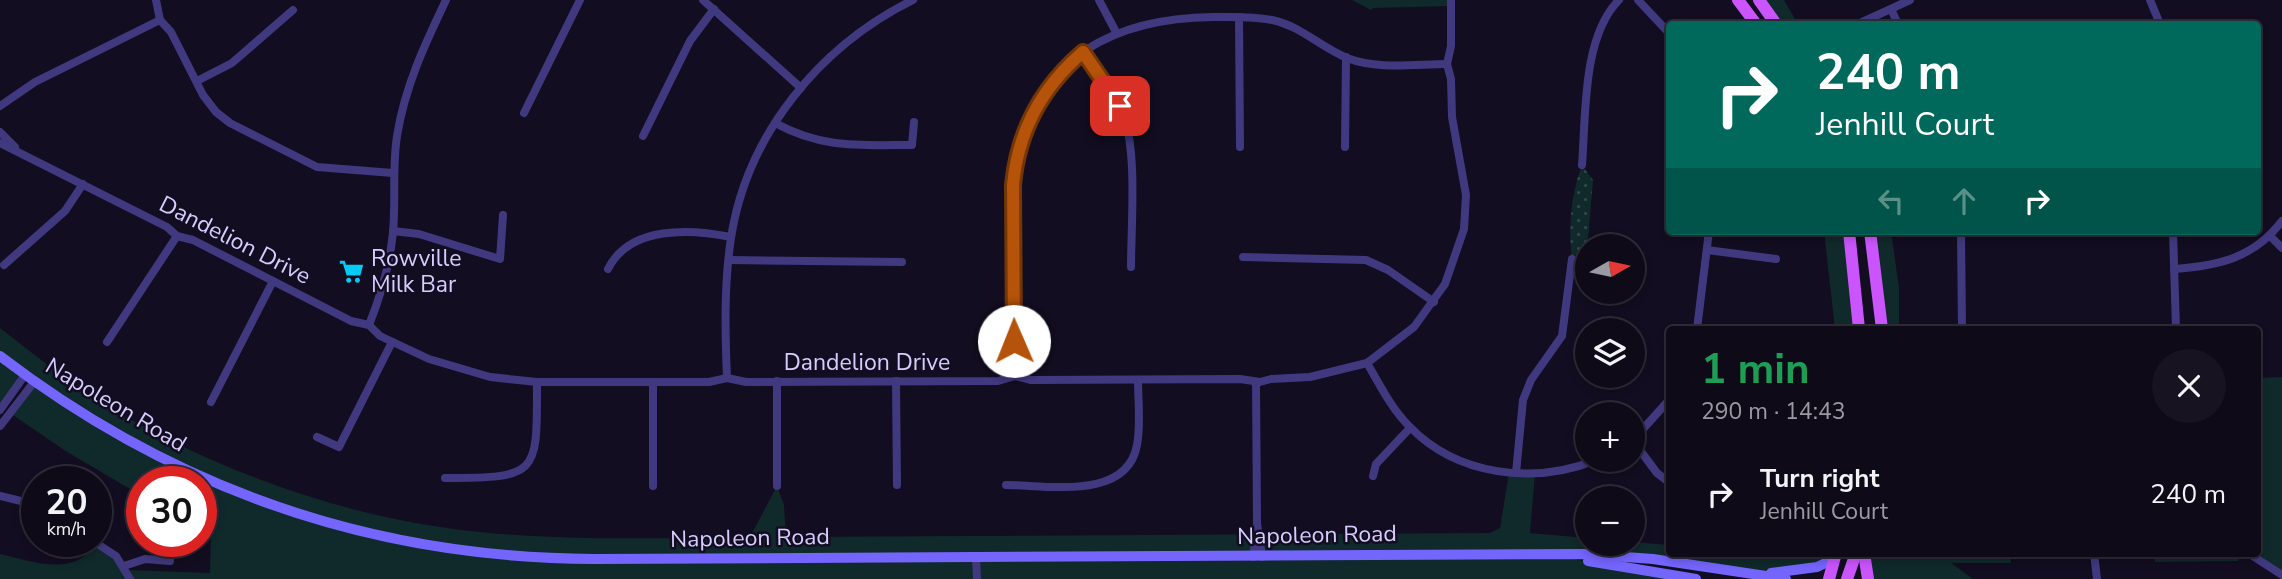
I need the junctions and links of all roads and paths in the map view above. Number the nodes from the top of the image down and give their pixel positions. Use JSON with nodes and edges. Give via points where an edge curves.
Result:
{"nodes":[{"id":1,"x":156,"y":0,"type":"edge"},
{"id":2,"x":446,"y":0,"type":"edge"},
{"id":3,"x":580,"y":0,"type":"edge"},
{"id":4,"x":704,"y":0,"type":"edge"},
{"id":5,"x":913,"y":0,"type":"edge"},
{"id":6,"x":1099,"y":0,"type":"edge"},
{"id":7,"x":1451,"y":0,"type":"edge"},
{"id":8,"x":1619,"y":0,"type":"edge"},
{"id":9,"x":1638,"y":0,"type":"edge"},
{"id":10,"x":1738,"y":0,"type":"edge"},
{"id":11,"x":1759,"y":0,"type":"edge"},
{"id":12,"x":1910,"y":0,"type":"edge"},
{"id":13,"x":2150,"y":0,"type":"edge"},
{"id":14,"x":714,"y":9,"type":"junction"},
{"id":15,"x":1891,"y":9,"type":"junction"},
{"id":16,"x":293,"y":10,"type":"dead end"},
{"id":17,"x":1239,"y":17,"type":"junction"},
{"id":18,"x":160,"y":20,"type":"junction"},
{"id":19,"x":1754,"y":21,"type":"edge"},
{"id":20,"x":1774,"y":21,"type":"edge"},
{"id":21,"x":1865,"y":21,"type":"edge"},
{"id":22,"x":1897,"y":21,"type":"edge"},
{"id":23,"x":2159,"y":21,"type":"edge"},
{"id":24,"x":1666,"y":30,"type":"edge"},
{"id":25,"x":1116,"y":32,"type":"junction"},
{"id":26,"x":1083,"y":52,"type":"junction"},
{"id":27,"x":1346,"y":57,"type":"junction"},
{"id":28,"x":1447,"y":64,"type":"junction"},
{"id":29,"x":197,"y":81,"type":"junction"},
{"id":30,"x":801,"y":88,"type":"junction"},
{"id":31,"x":9,"y":99,"type":"junction"},
{"id":32,"x":0,"y":106,"type":"edge"},
{"id":33,"x":0,"y":113,"type":"edge"},
{"id":34,"x":524,"y":113,"type":"dead end"},
{"id":35,"x":914,"y":122,"type":"dead end"},
{"id":36,"x":775,"y":123,"type":"junction"},
{"id":37,"x":0,"y":132,"type":"edge"},
{"id":38,"x":643,"y":136,"type":"dead end"},
{"id":39,"x":0,"y":143,"type":"edge"},
{"id":40,"x":1240,"y":147,"type":"dead end"},
{"id":41,"x":1345,"y":147,"type":"dead end"},
{"id":42,"x":17,"y":149,"type":"junction"},
{"id":43,"x":1582,"y":165,"type":"dead end"},
{"id":44,"x":393,"y":173,"type":"junction"},
{"id":45,"x":83,"y":184,"type":"junction"},
{"id":46,"x":503,"y":215,"type":"dead end"},
{"id":47,"x":2282,"y":221,"type":"edge"},
{"id":48,"x":393,"y":231,"type":"junction"},
{"id":49,"x":1709,"y":235,"type":"edge"},
{"id":50,"x":1849,"y":235,"type":"edge"},
{"id":51,"x":1870,"y":235,"type":"edge"},
{"id":52,"x":1961,"y":235,"type":"edge"},
{"id":53,"x":2172,"y":235,"type":"edge"},
{"id":54,"x":177,"y":236,"type":"junction"},
{"id":55,"x":2270,"y":236,"type":"junction"},
{"id":56,"x":732,"y":237,"type":"junction"},
{"id":57,"x":2282,"y":248,"type":"edge"},
{"id":58,"x":1707,"y":250,"type":"junction"},
{"id":59,"x":1243,"y":257,"type":"dead end"},
{"id":60,"x":1572,"y":259,"type":"dead end"},
{"id":61,"x":1776,"y":259,"type":"dead end"},
{"id":62,"x":729,"y":260,"type":"junction"},
{"id":63,"x":902,"y":262,"type":"dead end"},
{"id":64,"x":4,"y":265,"type":"dead end"},
{"id":65,"x":1131,"y":267,"type":"dead end"},
{"id":66,"x":608,"y":269,"type":"dead end"},
{"id":67,"x":2174,"y":269,"type":"junction"},
{"id":68,"x":272,"y":281,"type":"junction"},
{"id":69,"x":1434,"y":302,"type":"junction"},
{"id":70,"x":369,"y":325,"type":"junction"},
{"id":71,"x":1697,"y":326,"type":"edge"},
{"id":72,"x":1859,"y":326,"type":"edge"},
{"id":73,"x":1882,"y":326,"type":"edge"},
{"id":74,"x":1962,"y":326,"type":"edge"},
{"id":75,"x":2176,"y":326,"type":"edge"},
{"id":76,"x":107,"y":342,"type":"dead end"},
{"id":77,"x":393,"y":342,"type":"junction"},
{"id":78,"x":0,"y":356,"type":"edge"},
{"id":79,"x":1367,"y":363,"type":"junction"},
{"id":80,"x":1015,"y":376,"type":"junction"},
{"id":81,"x":30,"y":378,"type":"junction"},
{"id":82,"x":727,"y":378,"type":"junction"},
{"id":83,"x":1138,"y":380,"type":"junction"},
{"id":84,"x":777,"y":381,"type":"junction"},
{"id":85,"x":896,"y":381,"type":"junction"},
{"id":86,"x":537,"y":382,"type":"junction"},
{"id":87,"x":653,"y":382,"type":"junction"},
{"id":88,"x":1256,"y":382,"type":"junction"},
{"id":89,"x":211,"y":402,"type":"dead end"},
{"id":90,"x":1666,"y":403,"type":"edge"},
{"id":91,"x":0,"y":410,"type":"edge"},
{"id":92,"x":0,"y":426,"type":"edge"},
{"id":93,"x":1645,"y":427,"type":"edge"},
{"id":94,"x":1410,"y":428,"type":"junction"},
{"id":95,"x":317,"y":437,"type":"dead end"},
{"id":96,"x":1645,"y":456,"type":"edge"},
{"id":97,"x":1575,"y":466,"type":"edge"},
{"id":98,"x":1516,"y":473,"type":"junction"},
{"id":99,"x":1373,"y":476,"type":"dead end"},
{"id":100,"x":445,"y":478,"type":"dead end"},
{"id":101,"x":1666,"y":480,"type":"edge"},
{"id":102,"x":897,"y":485,"type":"dead end"},
{"id":103,"x":1006,"y":485,"type":"dead end"},
{"id":104,"x":653,"y":486,"type":"dead end"},
{"id":105,"x":777,"y":486,"type":"dead end"},
{"id":106,"x":0,"y":496,"type":"edge"},
{"id":107,"x":21,"y":501,"type":"edge"},
{"id":108,"x":112,"y":553,"type":"edge"},
{"id":109,"x":1547,"y":555,"type":"junction"},
{"id":110,"x":976,"y":557,"type":"junction"},
{"id":111,"x":1258,"y":557,"type":"junction"},
{"id":112,"x":1833,"y":557,"type":"edge"},
{"id":113,"x":1835,"y":557,"type":"edge"},
{"id":114,"x":1855,"y":557,"type":"edge"},
{"id":115,"x":1865,"y":557,"type":"edge"},
{"id":116,"x":2094,"y":557,"type":"edge"},
{"id":117,"x":2254,"y":557,"type":"edge"},
{"id":118,"x":170,"y":561,"type":"dead end"},
{"id":119,"x":124,"y":566,"type":"junction"},
{"id":120,"x":1761,"y":575,"type":"junction"},
{"id":121,"x":2282,"y":575,"type":"edge"},
{"id":122,"x":130,"y":579,"type":"edge"},
{"id":123,"x":977,"y":579,"type":"edge"},
{"id":124,"x":1696,"y":579,"type":"edge"},
{"id":125,"x":1786,"y":579,"type":"edge"},
{"id":126,"x":1829,"y":579,"type":"edge"},
{"id":127,"x":1847,"y":579,"type":"edge"},
{"id":128,"x":1868,"y":579,"type":"edge"},
{"id":129,"x":2097,"y":579,"type":"edge"}],
"edges":[{"from":1,"to":18,"type":"street"},
{"from":2,"to":44,"type":"street","via":[[407,89]]},
{"from":3,"to":34,"type":"street"},
{"from":4,"to":14,"type":"street"},
{"from":5,"to":30,"type":"street","via":[[845,43]]},
{"from":6,"to":25,"type":"street"},
{"from":7,"to":28,"type":"street","name":"Dandelion Drive"},
{"from":8,"to":43,"type":"street","via":[[1604,19],[1593,50]]},
{"from":9,"to":24,"type":"street"},
{"from":10,"to":19,"type":"main road"},
{"from":11,"to":20,"type":"main road"},
{"from":12,"to":15,"type":"street"},
{"from":13,"to":23,"type":"street"},
{"from":14,"to":30,"type":"street"},
{"from":14,"to":38,"type":"street","via":[[690,41]]},
{"from":15,"to":21,"type":"street"},
{"from":15,"to":22,"type":"street"},
{"from":16,"to":29,"type":"street","via":[[232,63]]},
{"from":17,"to":25,"type":"street","via":[[1160,20]]},
{"from":17,"to":27,"type":"street","via":[[1290,25]]},
{"from":17,"to":40,"type":"street"},
{"from":18,"to":29,"type":"street"},
{"from":18,"to":31,"type":"street"},
{"from":25,"to":26,"type":"street"},
{"from":26,"to":65,"type":"street","via":[[1114,93],[1126,121]]},
{"from":26,"to":80,"type":"street","via":[[1037,104],[1016,160]]},
{"from":27,"to":28,"type":"street","via":[[1378,64]]},
{"from":27,"to":41,"type":"street"},
{"from":28,"to":69,"type":"street","name":"Dandelion Drive","via":[[1466,212],[1457,257]]},
{"from":29,"to":44,"type":"street","via":[[220,116],[300,161],[324,169]]},
{"from":30,"to":36,"type":"street"},
{"from":31,"to":32,"type":"street"},
{"from":31,"to":33,"type":"street"},
{"from":35,"to":36,"type":"street","via":[[912,145],[824,144]]},
{"from":36,"to":56,"type":"street","via":[[746,184]]},
{"from":37,"to":42,"type":"street","name":"Dandelion Drive"},
{"from":39,"to":42,"type":"street","name":"Dandelion Drive"},
{"from":42,"to":45,"type":"street","name":"Dandelion Drive"},
{"from":44,"to":48,"type":"street"},
{"from":45,"to":54,"type":"street","name":"Dandelion Drive"},
{"from":45,"to":64,"type":"street","via":[[65,211]]},
{"from":46,"to":48,"type":"street","via":[[500,258]]},
{"from":47,"to":55,"type":"street"},
{"from":48,"to":70,"type":"street","via":[[383,287]]},
{"from":49,"to":58,"type":"street"},
{"from":50,"to":72,"type":"main road"},
{"from":51,"to":73,"type":"main road"},
{"from":52,"to":74,"type":"street"},
{"from":53,"to":67,"type":"street"},
{"from":54,"to":68,"type":"street","name":"Dandelion Drive"},
{"from":54,"to":76,"type":"street"},
{"from":55,"to":57,"type":"street"},
{"from":55,"to":67,"type":"street","via":[[2230,261]]},
{"from":56,"to":62,"type":"street"},
{"from":56,"to":66,"type":"street","via":[[668,232],[627,247]]},
{"from":58,"to":61,"type":"street"},
{"from":58,"to":71,"type":"street"},
{"from":59,"to":69,"type":"street","via":[[1366,260]]},
{"from":60,"to":98,"type":"street","via":[[1562,336],[1531,380],[1523,400]]},
{"from":62,"to":63,"type":"street"},
{"from":62,"to":82,"type":"street"},
{"from":67,"to":75,"type":"street"},
{"from":68,"to":70,"type":"street","name":"Dandelion Drive","via":[[351,321]]},
{"from":68,"to":89,"type":"street"},
{"from":69,"to":79,"type":"street","name":"Dandelion Drive","via":[[1413,327]]},
{"from":70,"to":77,"type":"street","name":"Dandelion Drive"},
{"from":77,"to":86,"type":"street","name":"Dandelion Drive","via":[[464,370]]},
{"from":77,"to":95,"type":"street","via":[[340,447]]},
{"from":78,"to":81,"type":"main road","name":"Napoleon Road"},
{"from":79,"to":88,"type":"street","name":"Dandelion Drive","via":[[1323,375]]},
{"from":79,"to":94,"type":"street"},
{"from":80,"to":83,"type":"street","name":"Dandelion Drive"},
{"from":80,"to":85,"type":"street","name":"Dandelion Drive"},
{"from":81,"to":91,"type":"street"},
{"from":81,"to":92,"type":"street"},
{"from":81,"to":110,"type":"main road","name":"Napoleon Road","via":[[133,443],[223,487],[319,521],[417,545],[558,559]]},
{"from":82,"to":84,"type":"street","name":"Dandelion Drive"},
{"from":82,"to":87,"type":"street","name":"Dandelion Drive"},
{"from":83,"to":88,"type":"street","name":"Dandelion Drive"},
{"from":83,"to":103,"type":"street","via":[[1137,445],[1128,466],[1118,475],[1093,485]]},
{"from":84,"to":85,"type":"street","name":"Dandelion Drive"},
{"from":84,"to":105,"type":"street"},
{"from":85,"to":102,"type":"street"},
{"from":86,"to":87,"type":"street","name":"Dandelion Drive"},
{"from":86,"to":100,"type":"street","via":[[536,447],[529,464],[505,477]]},
{"from":87,"to":104,"type":"street"},
{"from":88,"to":111,"type":"street"},
{"from":90,"to":93,"type":"street"},
{"from":94,"to":98,"type":"street","via":[[1462,461]]},
{"from":94,"to":99,"type":"street","via":[[1376,464]]},
{"from":96,"to":101,"type":"street"},
{"from":97,"to":98,"type":"street","via":[[1557,472]]},
{"from":106,"to":107,"type":"street"},
{"from":108,"to":119,"type":"street"},
{"from":109,"to":111,"type":"main road","name":"Napoleon Road"},
{"from":109,"to":120,"type":"main road","name":"Napoleon Road","via":[[1653,558]]},
{"from":109,"to":124,"type":"main road","name":"Napoleon Road"},
{"from":110,"to":111,"type":"main road","name":"Napoleon Road"},
{"from":110,"to":123,"type":"street"},
{"from":112,"to":120,"type":"main road","via":[[1817,566]]},
{"from":113,"to":126,"type":"main road"},
{"from":114,"to":127,"type":"main road"},
{"from":115,"to":128,"type":"main road"},
{"from":116,"to":129,"type":"street"},
{"from":117,"to":121,"type":"street"},
{"from":118,"to":119,"type":"street","via":[[145,559]]},
{"from":119,"to":122,"type":"street"},
{"from":120,"to":125,"type":"main road","name":"Napoleon Road"}]}
